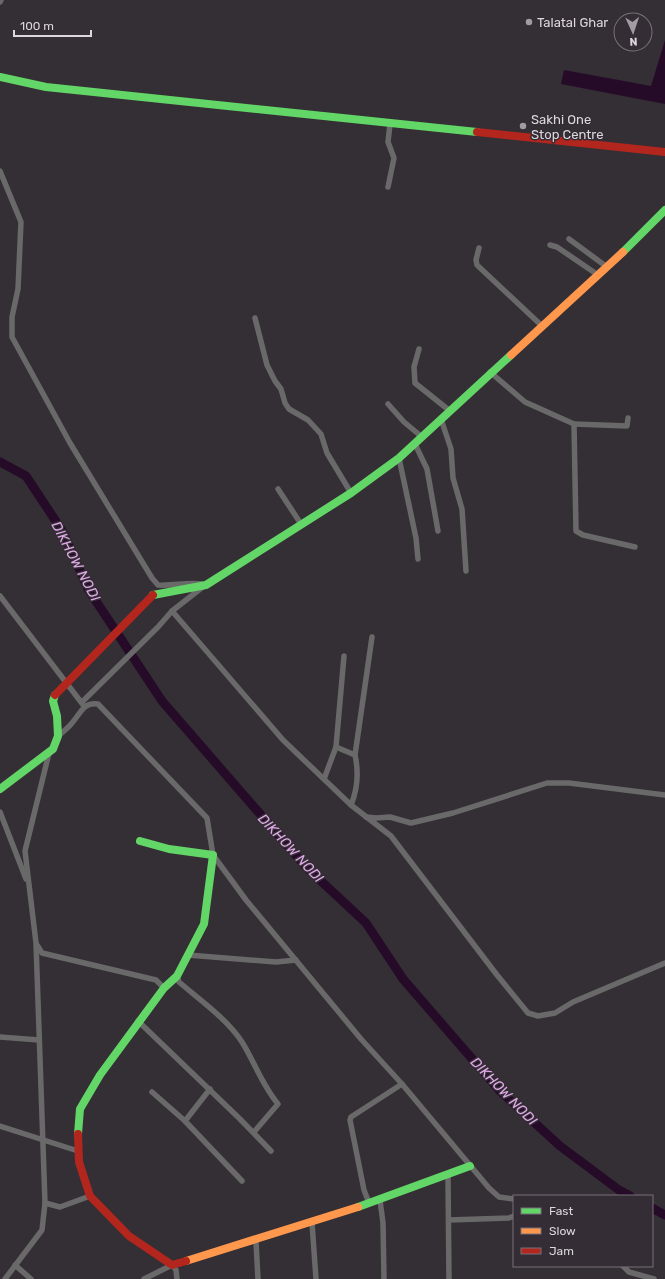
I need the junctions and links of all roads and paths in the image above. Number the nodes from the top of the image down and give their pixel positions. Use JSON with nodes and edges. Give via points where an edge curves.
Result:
{"nodes":[{"id":1,"x":0,"y":77,"type":"edge"},
{"id":2,"x":390,"y":124,"type":"junction"},
{"id":3,"x":665,"y":152,"type":"edge"},
{"id":4,"x":0,"y":171,"type":"edge"},
{"id":5,"x":388,"y":187,"type":"dead end"},
{"id":6,"x":665,"y":210,"type":"edge"},
{"id":7,"x":569,"y":239,"type":"dead end"},
{"id":8,"x":550,"y":245,"type":"dead end"},
{"id":9,"x":479,"y":248,"type":"dead end"},
{"id":10,"x":607,"y":267,"type":"junction"},
{"id":11,"x":598,"y":275,"type":"junction"},
{"id":12,"x":254,"y":318,"type":"dead end"},
{"id":13,"x":542,"y":326,"type":"junction"},
{"id":14,"x":419,"y":348,"type":"dead end"},
{"id":15,"x":490,"y":372,"type":"junction"},
{"id":16,"x":388,"y":404,"type":"dead end"},
{"id":17,"x":450,"y":411,"type":"junction"},
{"id":18,"x":628,"y":418,"type":"dead end"},
{"id":19,"x":441,"y":419,"type":"junction"},
{"id":20,"x":574,"y":424,"type":"junction"},
{"id":21,"x":422,"y":437,"type":"junction"},
{"id":22,"x":415,"y":444,"type":"junction"},
{"id":23,"x":399,"y":458,"type":"junction"},
{"id":24,"x":278,"y":488,"type":"dead end"},
{"id":25,"x":352,"y":493,"type":"junction"},
{"id":26,"x":301,"y":524,"type":"junction"},
{"id":27,"x":438,"y":531,"type":"dead end"},
{"id":28,"x":635,"y":547,"type":"dead end"},
{"id":29,"x":418,"y":559,"type":"dead end"},
{"id":30,"x":466,"y":571,"type":"dead end"},
{"id":31,"x":206,"y":585,"type":"junction"},
{"id":32,"x":0,"y":596,"type":"edge"},
{"id":33,"x":172,"y":611,"type":"junction"},
{"id":34,"x":372,"y":637,"type":"dead end"},
{"id":35,"x":344,"y":656,"type":"dead end"},
{"id":36,"x":83,"y":704,"type":"junction"},
{"id":37,"x":58,"y":736,"type":"junction"},
{"id":38,"x":336,"y":747,"type":"junction"},
{"id":39,"x":49,"y":752,"type":"junction"},
{"id":40,"x":354,"y":755,"type":"junction"},
{"id":41,"x":324,"y":779,"type":"junction"},
{"id":42,"x":0,"y":789,"type":"edge"},
{"id":43,"x":665,"y":795,"type":"edge"},
{"id":44,"x":351,"y":805,"type":"junction"},
{"id":45,"x":0,"y":812,"type":"edge"},
{"id":46,"x":365,"y":817,"type":"junction"},
{"id":47,"x":140,"y":841,"type":"dead end"},
{"id":48,"x":213,"y":855,"type":"junction"},
{"id":49,"x":28,"y":885,"type":"junction"},
{"id":50,"x":36,"y":943,"type":"junction"},
{"id":51,"x":188,"y":955,"type":"junction"},
{"id":52,"x":296,"y":960,"type":"junction"},
{"id":53,"x":665,"y":963,"type":"edge"},
{"id":54,"x":176,"y":976,"type":"junction"},
{"id":55,"x":164,"y":988,"type":"junction"},
{"id":56,"x":138,"y":1021,"type":"junction"},
{"id":57,"x":0,"y":1037,"type":"edge"},
{"id":58,"x":39,"y":1040,"type":"junction"},
{"id":59,"x":402,"y":1084,"type":"junction"},
{"id":60,"x":210,"y":1089,"type":"junction"},
{"id":61,"x":152,"y":1092,"type":"dead end"},
{"id":62,"x":185,"y":1121,"type":"junction"},
{"id":63,"x":0,"y":1126,"type":"edge"},
{"id":64,"x":254,"y":1132,"type":"junction"},
{"id":65,"x":42,"y":1141,"type":"junction"},
{"id":66,"x":78,"y":1151,"type":"junction"},
{"id":67,"x":271,"y":1151,"type":"dead end"},
{"id":68,"x":470,"y":1166,"type":"junction"},
{"id":69,"x":448,"y":1175,"type":"junction"},
{"id":70,"x":242,"y":1181,"type":"dead end"},
{"id":71,"x":90,"y":1196,"type":"junction"},
{"id":72,"x":513,"y":1199,"type":"edge"},
{"id":73,"x":380,"y":1200,"type":"junction"},
{"id":74,"x":45,"y":1203,"type":"junction"},
{"id":75,"x":369,"y":1203,"type":"junction"},
{"id":76,"x":513,"y":1216,"type":"edge"},
{"id":77,"x":449,"y":1220,"type":"junction"},
{"id":78,"x":312,"y":1223,"type":"junction"},
{"id":79,"x":256,"y":1242,"type":"junction"},
{"id":80,"x":15,"y":1265,"type":"junction"},
{"id":81,"x":172,"y":1265,"type":"junction"},
{"id":82,"x":624,"y":1267,"type":"edge"},
{"id":83,"x":5,"y":1279,"type":"edge"},
{"id":84,"x":31,"y":1279,"type":"edge"},
{"id":85,"x":144,"y":1279,"type":"edge"},
{"id":86,"x":176,"y":1279,"type":"edge"},
{"id":87,"x":258,"y":1279,"type":"edge"},
{"id":88,"x":316,"y":1279,"type":"edge"},
{"id":89,"x":384,"y":1279,"type":"edge"},
{"id":90,"x":449,"y":1279,"type":"edge"},
{"id":91,"x":654,"y":1279,"type":"edge"}],
"edges":[{"from":1,"to":2,"type":"street","via":[[46,88]]},
{"from":2,"to":3,"type":"street"},
{"from":2,"to":5,"type":"street","via":[[388,142],[394,158]]},
{"from":4,"to":31,"type":"street","via":[[21,222],[18,289],[12,317],[12,338],[21,357],[152,578],[158,585],[171,586],[189,582]]},
{"from":6,"to":10,"type":"street"},
{"from":7,"to":10,"type":"street"},
{"from":8,"to":11,"type":"street","via":[[557,247]]},
{"from":9,"to":13,"type":"street","via":[[477,265]]},
{"from":10,"to":11,"type":"street"},
{"from":11,"to":13,"type":"street"},
{"from":12,"to":25,"type":"street","via":[[267,365],[281,389],[285,403],[289,409],[308,420],[321,434],[327,453]]},
{"from":13,"to":15,"type":"street"},
{"from":14,"to":17,"type":"street","via":[[414,367],[415,384]]},
{"from":15,"to":17,"type":"street"},
{"from":15,"to":20,"type":"street","via":[[526,402]]},
{"from":16,"to":21,"type":"street"},
{"from":17,"to":19,"type":"street"},
{"from":18,"to":20,"type":"street","via":[[627,426]]},
{"from":19,"to":21,"type":"street"},
{"from":19,"to":30,"type":"street","via":[[451,449],[453,478],[462,509]]},
{"from":20,"to":28,"type":"street","via":[[576,531],[583,535]]},
{"from":21,"to":22,"type":"street"},
{"from":22,"to":23,"type":"street"},
{"from":22,"to":27,"type":"street","via":[[427,469]]},
{"from":23,"to":25,"type":"street"},
{"from":23,"to":29,"type":"street"},
{"from":24,"to":26,"type":"street"},
{"from":25,"to":26,"type":"street"},
{"from":26,"to":31,"type":"street"},
{"from":31,"to":33,"type":"street"},
{"from":31,"to":37,"type":"street","bridge":true,"via":[[153,594],[55,695],[53,701]]},
{"from":32,"to":36,"type":"street"},
{"from":33,"to":36,"type":"street"},
{"from":33,"to":41,"type":"street","via":[[283,740]]},
{"from":34,"to":40,"type":"street"},
{"from":35,"to":38,"type":"street"},
{"from":36,"to":37,"type":"street","via":[[72,724]]},
{"from":36,"to":48,"type":"street","via":[[98,704],[207,818]]},
{"from":37,"to":39,"type":"street","via":[[53,749]]},
{"from":38,"to":40,"type":"street"},
{"from":38,"to":41,"type":"street"},
{"from":39,"to":42,"type":"street"},
{"from":39,"to":49,"type":"street","via":[[25,851]]},
{"from":40,"to":44,"type":"street","via":[[358,770],[356,794]]},
{"from":41,"to":44,"type":"street"},
{"from":43,"to":46,"type":"street","via":[[570,783],[547,783],[453,813],[411,823],[390,817]]},
{"from":44,"to":46,"type":"street"},
{"from":45,"to":49,"type":"street"},
{"from":46,"to":53,"type":"street","via":[[391,836],[528,1013],[538,1016],[555,1013],[573,1002]]},
{"from":47,"to":48,"type":"street","via":[[169,849]]},
{"from":48,"to":51,"type":"street","via":[[204,924]]},
{"from":48,"to":52,"type":"street"},
{"from":49,"to":50,"type":"street"},
{"from":50,"to":55,"type":"street","via":[[42,953],[156,980]]},
{"from":50,"to":58,"type":"street"},
{"from":51,"to":52,"type":"street","via":[[276,962]]},
{"from":51,"to":54,"type":"street"},
{"from":52,"to":59,"type":"street"},
{"from":54,"to":55,"type":"street"},
{"from":54,"to":64,"type":"street","via":[[179,982],[230,1028],[241,1042],[268,1092],[278,1104]]},
{"from":55,"to":56,"type":"street"},
{"from":56,"to":60,"type":"street"},
{"from":56,"to":66,"type":"street","via":[[100,1075],[80,1109]]},
{"from":57,"to":58,"type":"street"},
{"from":58,"to":65,"type":"street"},
{"from":59,"to":68,"type":"street"},
{"from":59,"to":75,"type":"street","via":[[350,1120]]},
{"from":60,"to":62,"type":"street"},
{"from":60,"to":64,"type":"street"},
{"from":61,"to":62,"type":"street"},
{"from":62,"to":70,"type":"street"},
{"from":63,"to":65,"type":"street"},
{"from":64,"to":67,"type":"street"},
{"from":65,"to":66,"type":"street"},
{"from":65,"to":74,"type":"street"},
{"from":66,"to":71,"type":"street"},
{"from":68,"to":69,"type":"street"},
{"from":68,"to":72,"type":"street","via":[[499,1197]]},
{"from":69,"to":73,"type":"street"},
{"from":69,"to":77,"type":"street"},
{"from":71,"to":74,"type":"street","via":[[60,1207]]},
{"from":71,"to":81,"type":"street","via":[[129,1236]]},
{"from":73,"to":75,"type":"street"},
{"from":73,"to":89,"type":"street"},
{"from":74,"to":80,"type":"street","via":[[42,1230]]},
{"from":75,"to":78,"type":"street"},
{"from":76,"to":77,"type":"street"},
{"from":77,"to":90,"type":"street"},
{"from":78,"to":79,"type":"street"},
{"from":78,"to":88,"type":"street"},
{"from":79,"to":81,"type":"street"},
{"from":79,"to":87,"type":"street"},
{"from":80,"to":83,"type":"street"},
{"from":80,"to":84,"type":"street"},
{"from":81,"to":85,"type":"street"},
{"from":81,"to":86,"type":"street","via":[[176,1270]]},
{"from":82,"to":91,"type":"street","via":[[629,1272]]}]}
